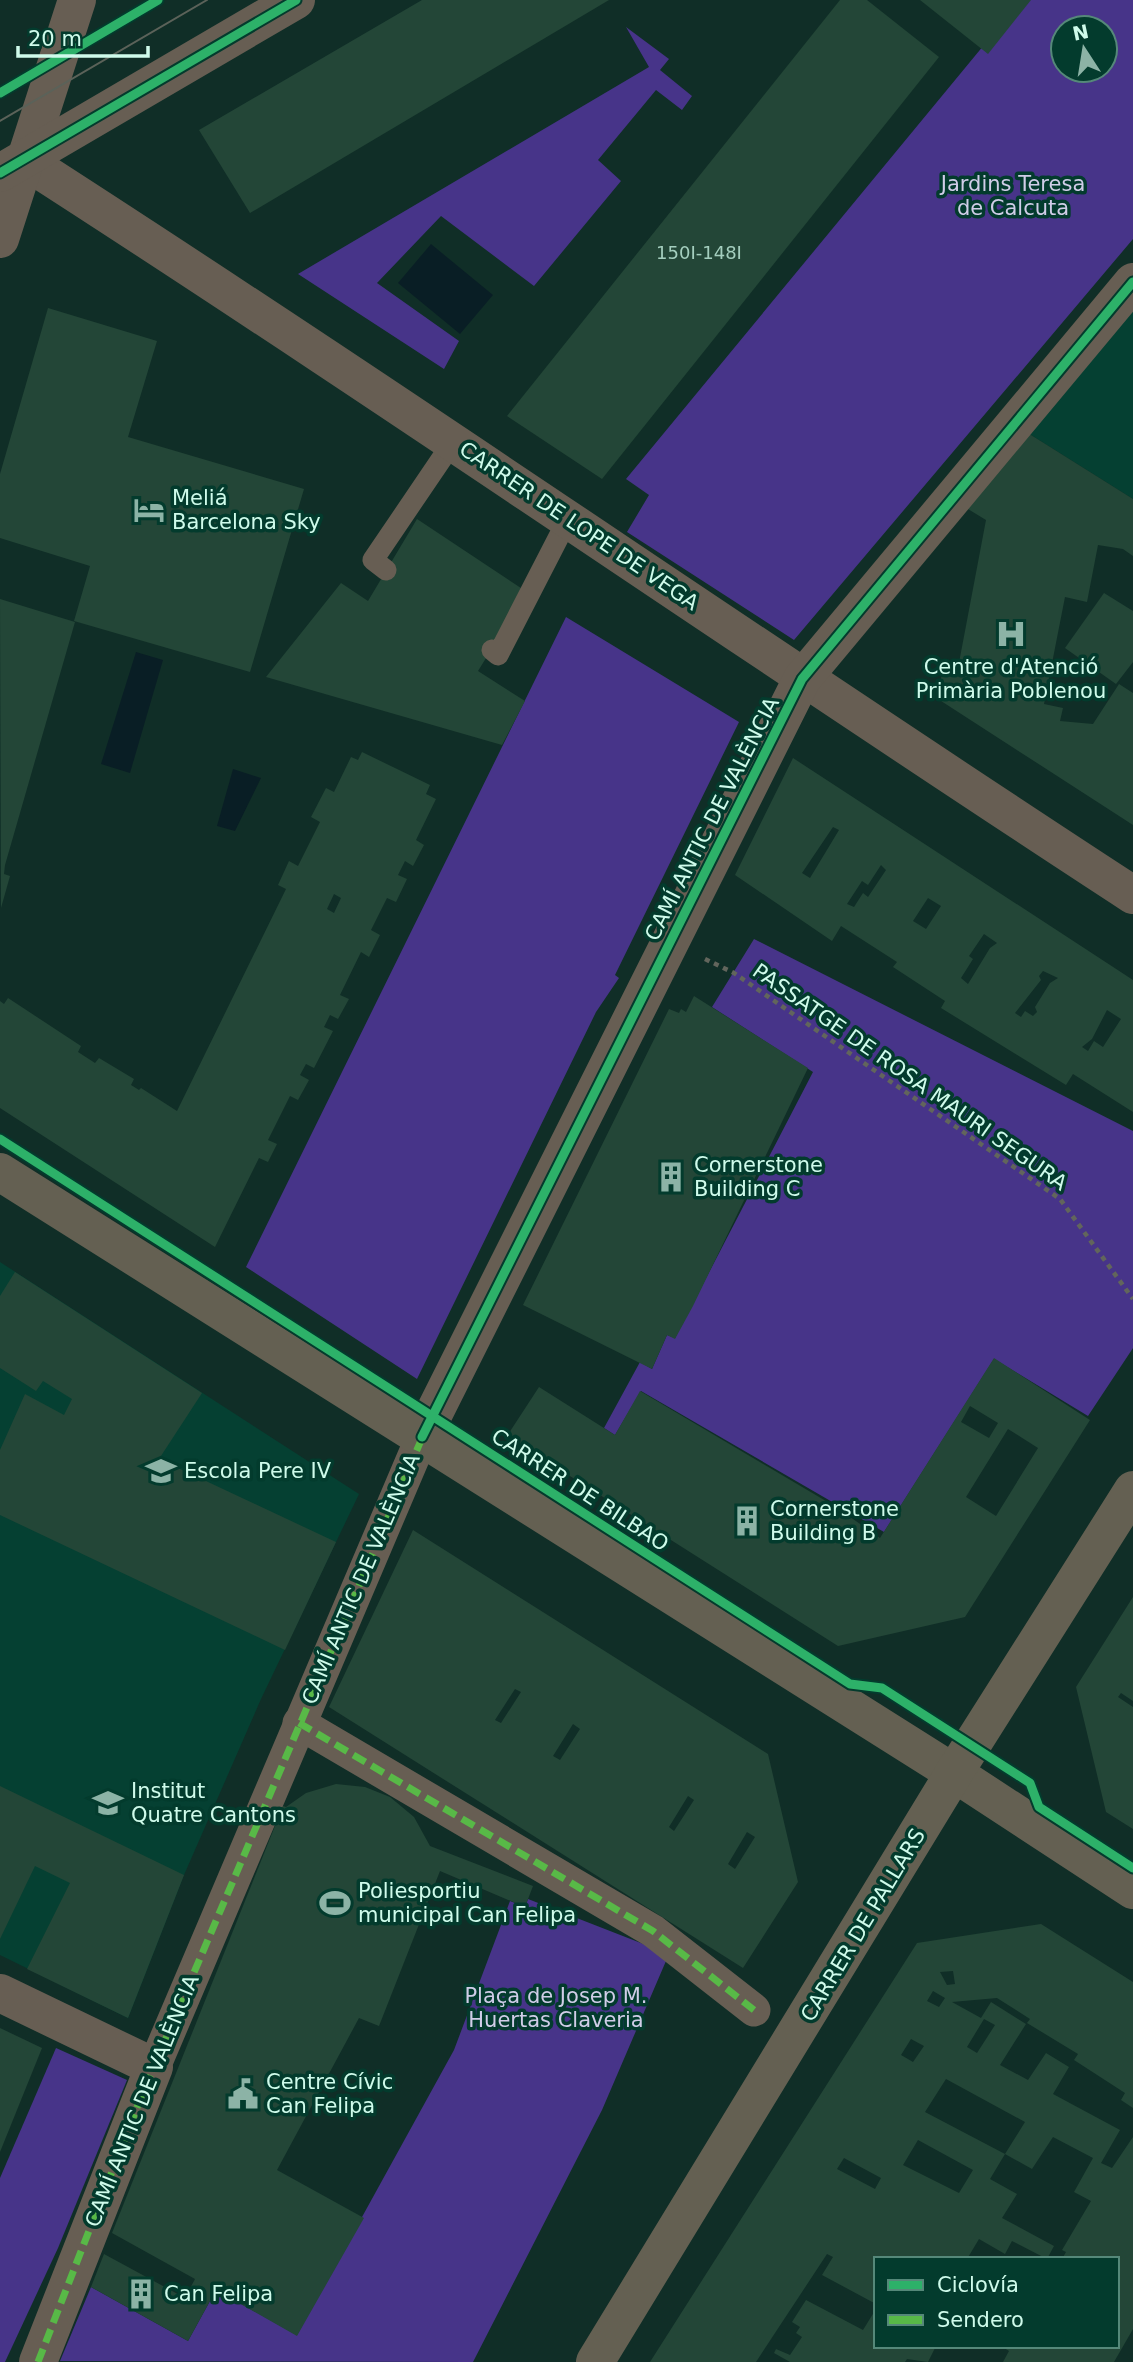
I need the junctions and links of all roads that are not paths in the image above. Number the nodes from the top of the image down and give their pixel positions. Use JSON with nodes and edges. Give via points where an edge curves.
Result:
{"nodes":[{"id":1,"x":77,"y":0,"type":"edge"},
{"id":2,"x":296,"y":0,"type":"edge"},
{"id":3,"x":12,"y":167,"type":"edge"},
{"id":4,"x":0,"y":239,"type":"edge"},
{"id":5,"x":1133,"y":282,"type":"edge"},
{"id":6,"x":453,"y":442,"type":"junction"},
{"id":7,"x":569,"y":517,"type":"junction"},
{"id":8,"x":386,"y":570,"type":"dead end"},
{"id":9,"x":492,"y":650,"type":"dead end"},
{"id":10,"x":802,"y":679,"type":"junction"},
{"id":11,"x":1133,"y":895,"type":"edge"},
{"id":12,"x":0,"y":1172,"type":"edge"},
{"id":13,"x":422,"y":1437,"type":"junction"},
{"id":14,"x":1133,"y":1490,"type":"edge"},
{"id":15,"x":299,"y":1723,"type":"junction"},
{"id":16,"x":954,"y":1773,"type":"junction"},
{"id":17,"x":1133,"y":1890,"type":"edge"},
{"id":18,"x":0,"y":1993,"type":"edge"},
{"id":19,"x":754,"y":2010,"type":"dead end"},
{"id":20,"x":154,"y":2067,"type":"junction"},
{"id":21,"x":38,"y":2362,"type":"edge"},
{"id":22,"x":595,"y":2362,"type":"edge"}],
"edges":[{"from":1,"to":3,"type":"street"},
{"from":2,"to":3,"type":"street"},
{"from":3,"to":4,"type":"street"},
{"from":3,"to":6,"type":"street","name":"CARRER DE LOPE DE VEGA"},
{"from":5,"to":10,"type":"street","name":"CAMÍ ANTIC DE VALÈNCIA"},
{"from":6,"to":7,"type":"street","name":"CARRER DE LOPE DE VEGA"},
{"from":6,"to":8,"type":"lane","via":[[373,561]]},
{"from":7,"to":9,"type":"lane","via":[[498,655]]},
{"from":7,"to":10,"type":"street","name":"CARRER DE LOPE DE VEGA"},
{"from":10,"to":11,"type":"street","name":"CARRER DE LOPE DE VEGA"},
{"from":10,"to":13,"type":"street","name":"CAMÍ ANTIC DE VALÈNCIA"},
{"from":12,"to":13,"type":"main road","name":"CARRER DE BILBAO"},
{"from":13,"to":15,"type":"street","name":"CAMÍ ANTIC DE VALÈNCIA"},
{"from":13,"to":16,"type":"main road","name":"CARRER DE BILBAO"},
{"from":14,"to":16,"type":"main road","name":"CARRER DE PALLARS"},
{"from":15,"to":19,"type":"street","via":[[653,1931]]},
{"from":15,"to":20,"type":"street","name":"CAMÍ ANTIC DE VALÈNCIA"},
{"from":16,"to":17,"type":"main road","name":"CARRER DE BILBAO"},
{"from":16,"to":22,"type":"main road","name":"CARRER DE PALLARS"},
{"from":18,"to":20,"type":"street"},
{"from":20,"to":21,"type":"street","name":"CAMÍ ANTIC DE VALÈNCIA"}]}
